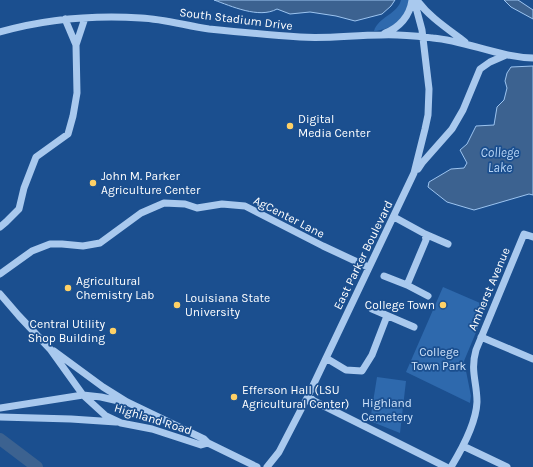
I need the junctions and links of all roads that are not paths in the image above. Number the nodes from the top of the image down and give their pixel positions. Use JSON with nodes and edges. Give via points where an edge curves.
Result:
{"nodes":[{"id":1,"x":415,"y":0,"type":"edge"},
{"id":2,"x":85,"y":18,"type":"junction"},
{"id":3,"x":65,"y":19,"type":"junction"},
{"id":4,"x":0,"y":32,"type":"edge"},
{"id":5,"x":381,"y":35,"type":"junction"},
{"id":6,"x":422,"y":37,"type":"junction"},
{"id":7,"x":76,"y":45,"type":"junction"},
{"id":8,"x":468,"y":45,"type":"junction"},
{"id":9,"x":507,"y":55,"type":"junction"},
{"id":10,"x":533,"y":58,"type":"edge"},
{"id":11,"x":410,"y":182,"type":"junction"},
{"id":12,"x":394,"y":217,"type":"junction"},
{"id":13,"x":0,"y":227,"type":"edge"},
{"id":14,"x":426,"y":234,"type":"junction"},
{"id":15,"x":533,"y":237,"type":"edge"},
{"id":16,"x":448,"y":244,"type":"dead end"},
{"id":17,"x":368,"y":267,"type":"junction"},
{"id":18,"x":0,"y":274,"type":"edge"},
{"id":19,"x":384,"y":276,"type":"dead end"},
{"id":20,"x":407,"y":285,"type":"junction"},
{"id":21,"x":0,"y":294,"type":"edge"},
{"id":22,"x":428,"y":296,"type":"dead end"},
{"id":23,"x":372,"y":309,"type":"dead end"},
{"id":24,"x":387,"y":316,"type":"junction"},
{"id":25,"x":414,"y":327,"type":"dead end"},
{"id":26,"x":480,"y":337,"type":"junction"},
{"id":27,"x":50,"y":349,"type":"junction"},
{"id":28,"x":326,"y":358,"type":"junction"},
{"id":29,"x":533,"y":359,"type":"edge"},
{"id":30,"x":83,"y":395,"type":"junction"},
{"id":31,"x":308,"y":396,"type":"junction"},
{"id":32,"x":127,"y":402,"type":"junction"},
{"id":33,"x":0,"y":408,"type":"edge"},
{"id":34,"x":0,"y":417,"type":"edge"},
{"id":35,"x":121,"y":423,"type":"junction"},
{"id":36,"x":208,"y":443,"type":"junction"},
{"id":37,"x":463,"y":446,"type":"junction"},
{"id":38,"x":257,"y":467,"type":"edge"},
{"id":39,"x":267,"y":467,"type":"edge"},
{"id":40,"x":446,"y":467,"type":"edge"},
{"id":41,"x":451,"y":467,"type":"edge"},
{"id":42,"x":507,"y":467,"type":"edge"}],
"edges":[{"from":1,"to":5,"type":"street","via":[[403,21]]},
{"from":1,"to":6,"type":"street","name":"East Parker Boulevard"},
{"from":1,"to":8,"type":"street"},
{"from":2,"to":3,"type":"street","name":"South Stadium Drive"},
{"from":2,"to":5,"type":"street","name":"South Stadium Drive","via":[[142,18],[301,37]]},
{"from":2,"to":7,"type":"street"},
{"from":3,"to":4,"type":"street","name":"South Stadium Drive"},
{"from":3,"to":7,"type":"street"},
{"from":5,"to":6,"type":"street","name":"South Stadium Drive"},
{"from":6,"to":8,"type":"street","name":"South Stadium Drive"},
{"from":6,"to":11,"type":"street","name":"East Parker Boulevard","via":[[428,83],[428,115]]},
{"from":7,"to":13,"type":"street","via":[[77,93],[74,116],[68,134],[36,157],[19,208]]},
{"from":8,"to":9,"type":"street","name":"South Stadium Drive"},
{"from":9,"to":10,"type":"street","name":"South Stadium Drive"},
{"from":9,"to":11,"type":"street","via":[[480,69],[452,129],[422,163]]},
{"from":11,"to":12,"type":"street","name":"East Parker Boulevard"},
{"from":12,"to":14,"type":"street"},
{"from":12,"to":17,"type":"street","name":"East Parker Boulevard"},
{"from":14,"to":16,"type":"street"},
{"from":14,"to":20,"type":"street","via":[[426,240]]},
{"from":15,"to":26,"type":"street","name":"Amherst Avenue","via":[[524,234]]},
{"from":17,"to":18,"type":"street","name":"AgCenter Lane","via":[[244,206],[222,204],[197,208],[185,204],[164,203],[141,213],[100,242],[83,246],[50,244],[32,251]]},
{"from":17,"to":28,"type":"street","name":"East Parker Boulevard"},
{"from":19,"to":20,"type":"street"},
{"from":20,"to":22,"type":"street"},
{"from":21,"to":27,"type":"street","name":"Highland Road"},
{"from":23,"to":24,"type":"street"},
{"from":24,"to":25,"type":"street"},
{"from":24,"to":28,"type":"street","via":[[372,355],[362,371],[346,370]]},
{"from":26,"to":29,"type":"street"},
{"from":26,"to":37,"type":"street","name":"Amherst Avenue","via":[[473,370],[477,401],[475,414]]},
{"from":27,"to":30,"type":"street","name":"Highland Road"},
{"from":27,"to":32,"type":"street","name":"Highland Road"},
{"from":28,"to":31,"type":"street","name":"East Parker Boulevard"},
{"from":30,"to":32,"type":"street"},
{"from":30,"to":33,"type":"street"},
{"from":30,"to":35,"type":"street","name":"Highland Road","via":[[106,416]]},
{"from":31,"to":39,"type":"street","name":"East Parker Boulevard","via":[[279,452]]},
{"from":31,"to":40,"type":"street"},
{"from":32,"to":36,"type":"street","name":"Highland Road"},
{"from":34,"to":35,"type":"street"},
{"from":35,"to":36,"type":"street","name":"Highland Road","via":[[152,429],[201,445]]},
{"from":36,"to":38,"type":"street","name":"Highland Road"},
{"from":37,"to":41,"type":"street","name":"Amherst Avenue"},
{"from":37,"to":42,"type":"street"}]}
